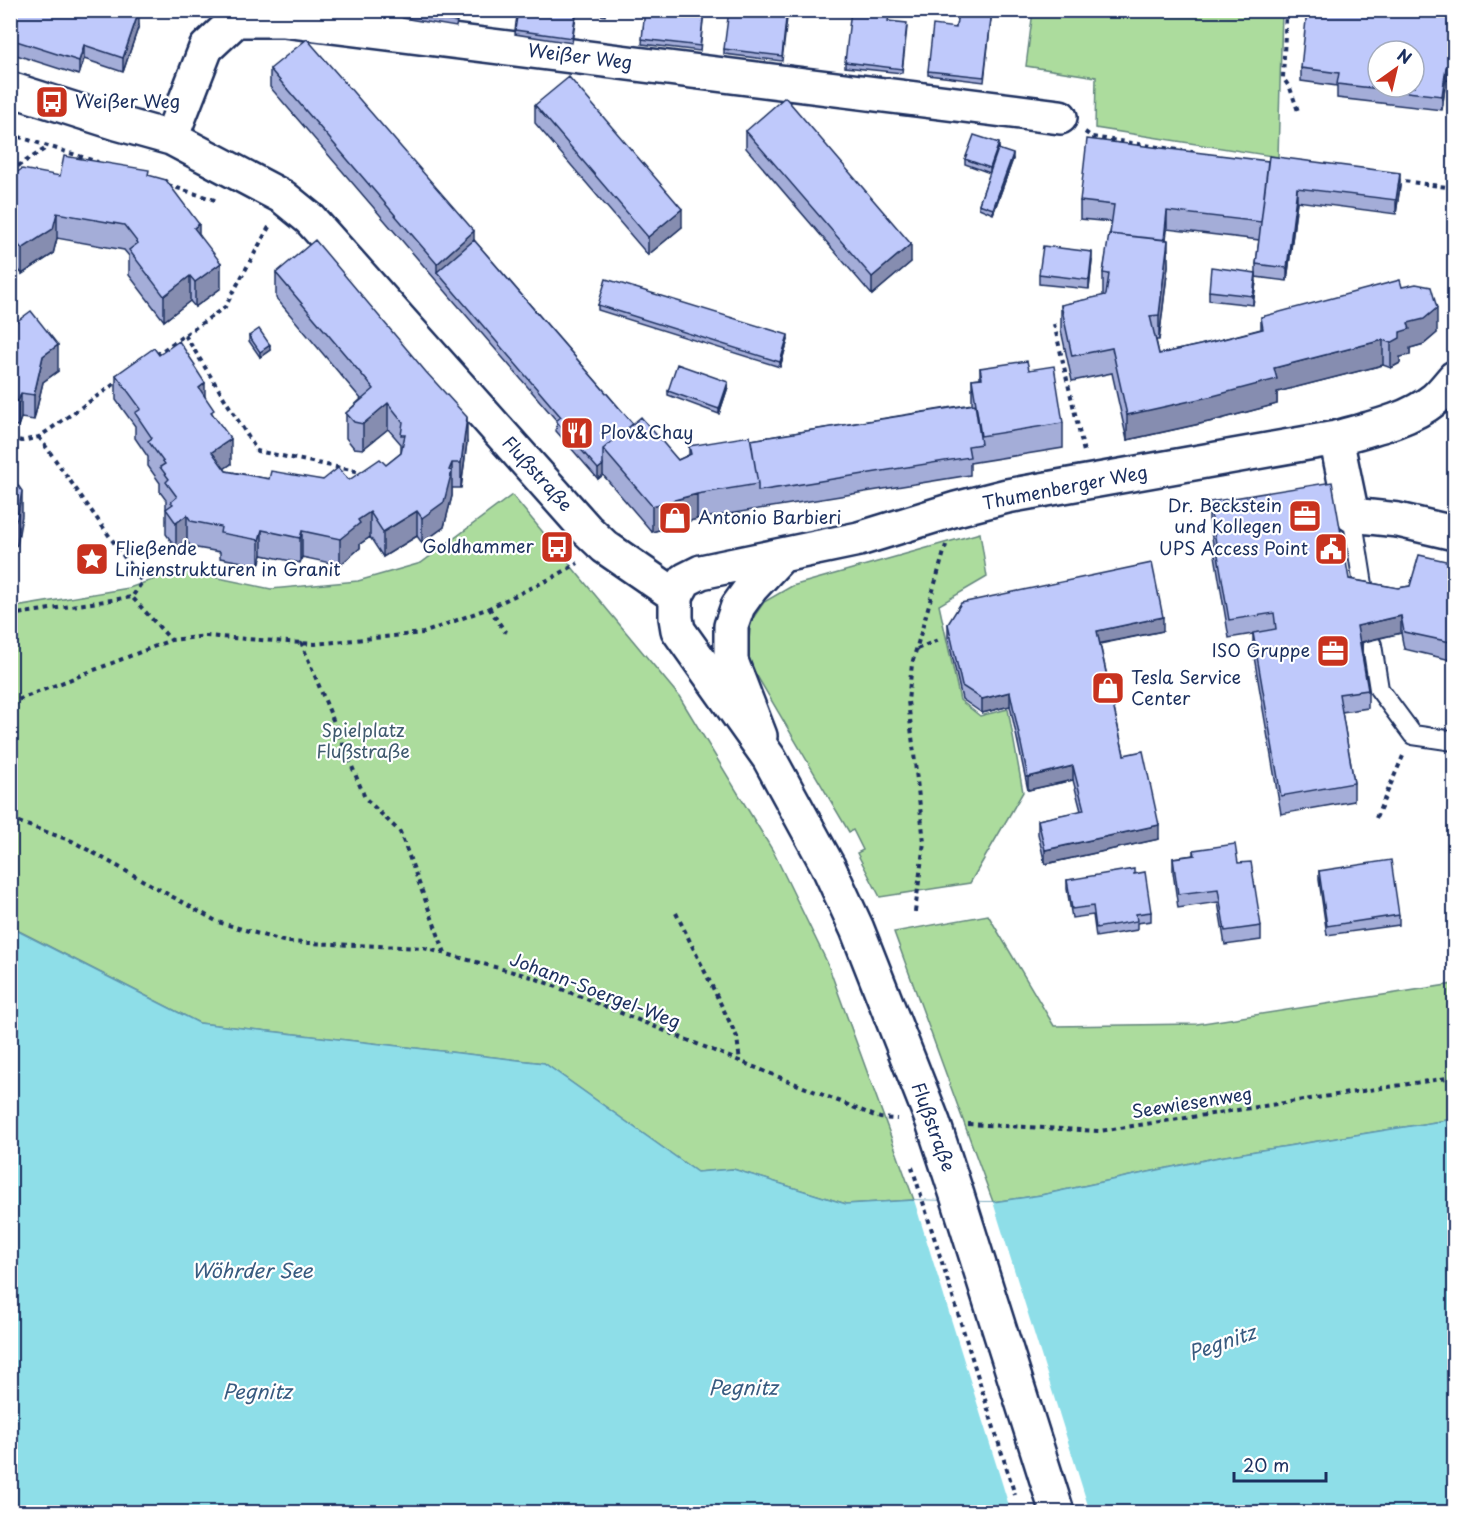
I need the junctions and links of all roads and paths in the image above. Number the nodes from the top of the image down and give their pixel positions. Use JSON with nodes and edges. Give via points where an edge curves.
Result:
{"nodes":[{"id":1,"x":1286,"y":10,"type":"edge"},
{"id":2,"x":10,"y":89,"type":"edge"},
{"id":3,"x":1298,"y":111,"type":"dead end"},
{"id":4,"x":1060,"y":117,"type":"joint"},
{"id":5,"x":10,"y":134,"type":"edge"},
{"id":6,"x":171,"y":138,"type":"junction"},
{"id":7,"x":49,"y":146,"type":"junction"},
{"id":8,"x":1205,"y":154,"type":"edge"},
{"id":9,"x":106,"y":165,"type":"edge"},
{"id":10,"x":10,"y":171,"type":"edge"},
{"id":11,"x":1386,"y":179,"type":"edge"},
{"id":12,"x":161,"y":183,"type":"edge"},
{"id":13,"x":1455,"y":188,"type":"edge"},
{"id":14,"x":228,"y":205,"type":"dead end"},
{"id":15,"x":264,"y":238,"type":"dead end"},
{"id":16,"x":1053,"y":324,"type":"dead end"},
{"id":17,"x":185,"y":335,"type":"junction"},
{"id":18,"x":156,"y":356,"type":"edge"},
{"id":19,"x":127,"y":376,"type":"edge"},
{"id":20,"x":1455,"y":378,"type":"edge"},
{"id":21,"x":39,"y":437,"type":"junction"},
{"id":22,"x":10,"y":438,"type":"edge"},
{"id":23,"x":1336,"y":438,"type":"junction"},
{"id":24,"x":372,"y":474,"type":"edge"},
{"id":25,"x":1090,"y":482,"type":"junction"},
{"id":26,"x":956,"y":509,"type":"junction"},
{"id":27,"x":1352,"y":515,"type":"junction"},
{"id":28,"x":1455,"y":533,"type":"edge"},
{"id":29,"x":605,"y":547,"type":"junction"},
{"id":30,"x":781,"y":556,"type":"junction"},
{"id":31,"x":1364,"y":591,"type":"edge"},
{"id":32,"x":676,"y":596,"type":"junction"},
{"id":33,"x":132,"y":597,"type":"junction"},
{"id":34,"x":489,"y":608,"type":"junction"},
{"id":35,"x":10,"y":615,"type":"edge"},
{"id":36,"x":506,"y":633,"type":"dead end"},
{"id":37,"x":171,"y":640,"type":"junction"},
{"id":38,"x":938,"y":640,"type":"dead end"},
{"id":39,"x":301,"y":642,"type":"junction"},
{"id":40,"x":1372,"y":645,"type":"edge"},
{"id":41,"x":917,"y":649,"type":"junction"},
{"id":42,"x":10,"y":703,"type":"edge"},
{"id":43,"x":1413,"y":735,"type":"junction"},
{"id":44,"x":1455,"y":741,"type":"edge"},
{"id":45,"x":769,"y":758,"type":"junction"},
{"id":46,"x":1376,"y":818,"type":"dead end"},
{"id":47,"x":10,"y":819,"type":"edge"},
{"id":48,"x":915,"y":912,"type":"dead end"},
{"id":49,"x":676,"y":913,"type":"dead end"},
{"id":50,"x":445,"y":953,"type":"junction"},
{"id":51,"x":740,"y":1062,"type":"junction"},
{"id":52,"x":1455,"y":1077,"type":"edge"},
{"id":53,"x":933,"y":1122,"type":"junction"},
{"id":54,"x":919,"y":1196,"type":"dead end"},
{"id":55,"x":1017,"y":1501,"type":"dead end"},
{"id":56,"x":1057,"y":1512,"type":"edge"}],
"edges":[{"from":1,"to":3,"type":"path","via":[[1283,78]]},
{"from":2,"to":6,"type":"street","name":"Flußstraße"},
{"from":4,"to":6,"type":"street","name":"Weißer Weg","via":[[283,20],[236,20],[206,48]]},
{"from":4,"to":8,"type":"path","via":[[1092,137]]},
{"from":5,"to":7,"type":"path"},
{"from":6,"to":29,"type":"street","name":"Flußstraße","via":[[283,197],[310,219]]},
{"from":7,"to":9,"type":"path"},
{"from":7,"to":10,"type":"path"},
{"from":11,"to":13,"type":"path"},
{"from":12,"to":14,"type":"path"},
{"from":15,"to":17,"type":"path","via":[[225,307]]},
{"from":16,"to":25,"type":"path"},
{"from":17,"to":18,"type":"path"},
{"from":17,"to":24,"type":"path","via":[[257,451]]},
{"from":19,"to":21,"type":"path"},
{"from":20,"to":23,"type":"street","name":"Thumenberger Weg","via":[[1434,400],[1413,411],[1388,423]]},
{"from":21,"to":22,"type":"path","via":[[22,441]]},
{"from":21,"to":33,"type":"path","via":[[142,582]]},
{"from":23,"to":25,"type":"street","name":"Thumenberger Weg"},
{"from":23,"to":27,"type":"street"},
{"from":25,"to":26,"type":"street","name":"Thumenberger Weg"},
{"from":26,"to":30,"type":"street","name":"Thumenberger Weg","via":[[859,539]]},
{"from":26,"to":41,"type":"path"},
{"from":27,"to":28,"type":"street"},
{"from":27,"to":31,"type":"lane"},
{"from":29,"to":32,"type":"street","name":"Flußstraße"},
{"from":29,"to":34,"type":"path"},
{"from":30,"to":32,"type":"street","name":"Thumenberger Weg","via":[[701,572],[686,580]]},
{"from":30,"to":45,"type":"street","name":"Flußstraße","via":[[738,606],[731,626],[731,661]]},
{"from":32,"to":45,"type":"street","name":"Flußstraße","via":[[678,630],[684,641]]},
{"from":33,"to":35,"type":"path"},
{"from":33,"to":37,"type":"path"},
{"from":34,"to":36,"type":"path"},
{"from":34,"to":39,"type":"path","via":[[423,633],[315,644]]},
{"from":37,"to":39,"type":"path","via":[[206,636]]},
{"from":37,"to":42,"type":"path"},
{"from":38,"to":41,"type":"path"},
{"from":39,"to":50,"type":"path","via":[[365,798],[400,832]]},
{"from":40,"to":43,"type":"lane","via":[[1379,689]]},
{"from":41,"to":48,"type":"path","via":[[908,701],[924,842]]},
{"from":43,"to":44,"type":"lane"},
{"from":43,"to":46,"type":"path"},
{"from":45,"to":53,"type":"street","name":"Flußstraße","via":[[843,898]]},
{"from":47,"to":50,"type":"path","name":"Johann-Soergel-Weg","via":[[72,841],[218,922],[286,942],[424,948]]},
{"from":49,"to":51,"type":"path","via":[[737,1037]]},
{"from":50,"to":51,"type":"path","name":"Johann-Soergel-Weg","via":[[532,977]]},
{"from":51,"to":53,"type":"path","name":"Johann-Soergel-Weg","via":[[880,1118]]},
{"from":52,"to":53,"type":"path","name":"Seewiesenweg","via":[[1100,1131]]},
{"from":53,"to":56,"type":"street","name":"Flußstraße"},
{"from":54,"to":55,"type":"path"}]}
